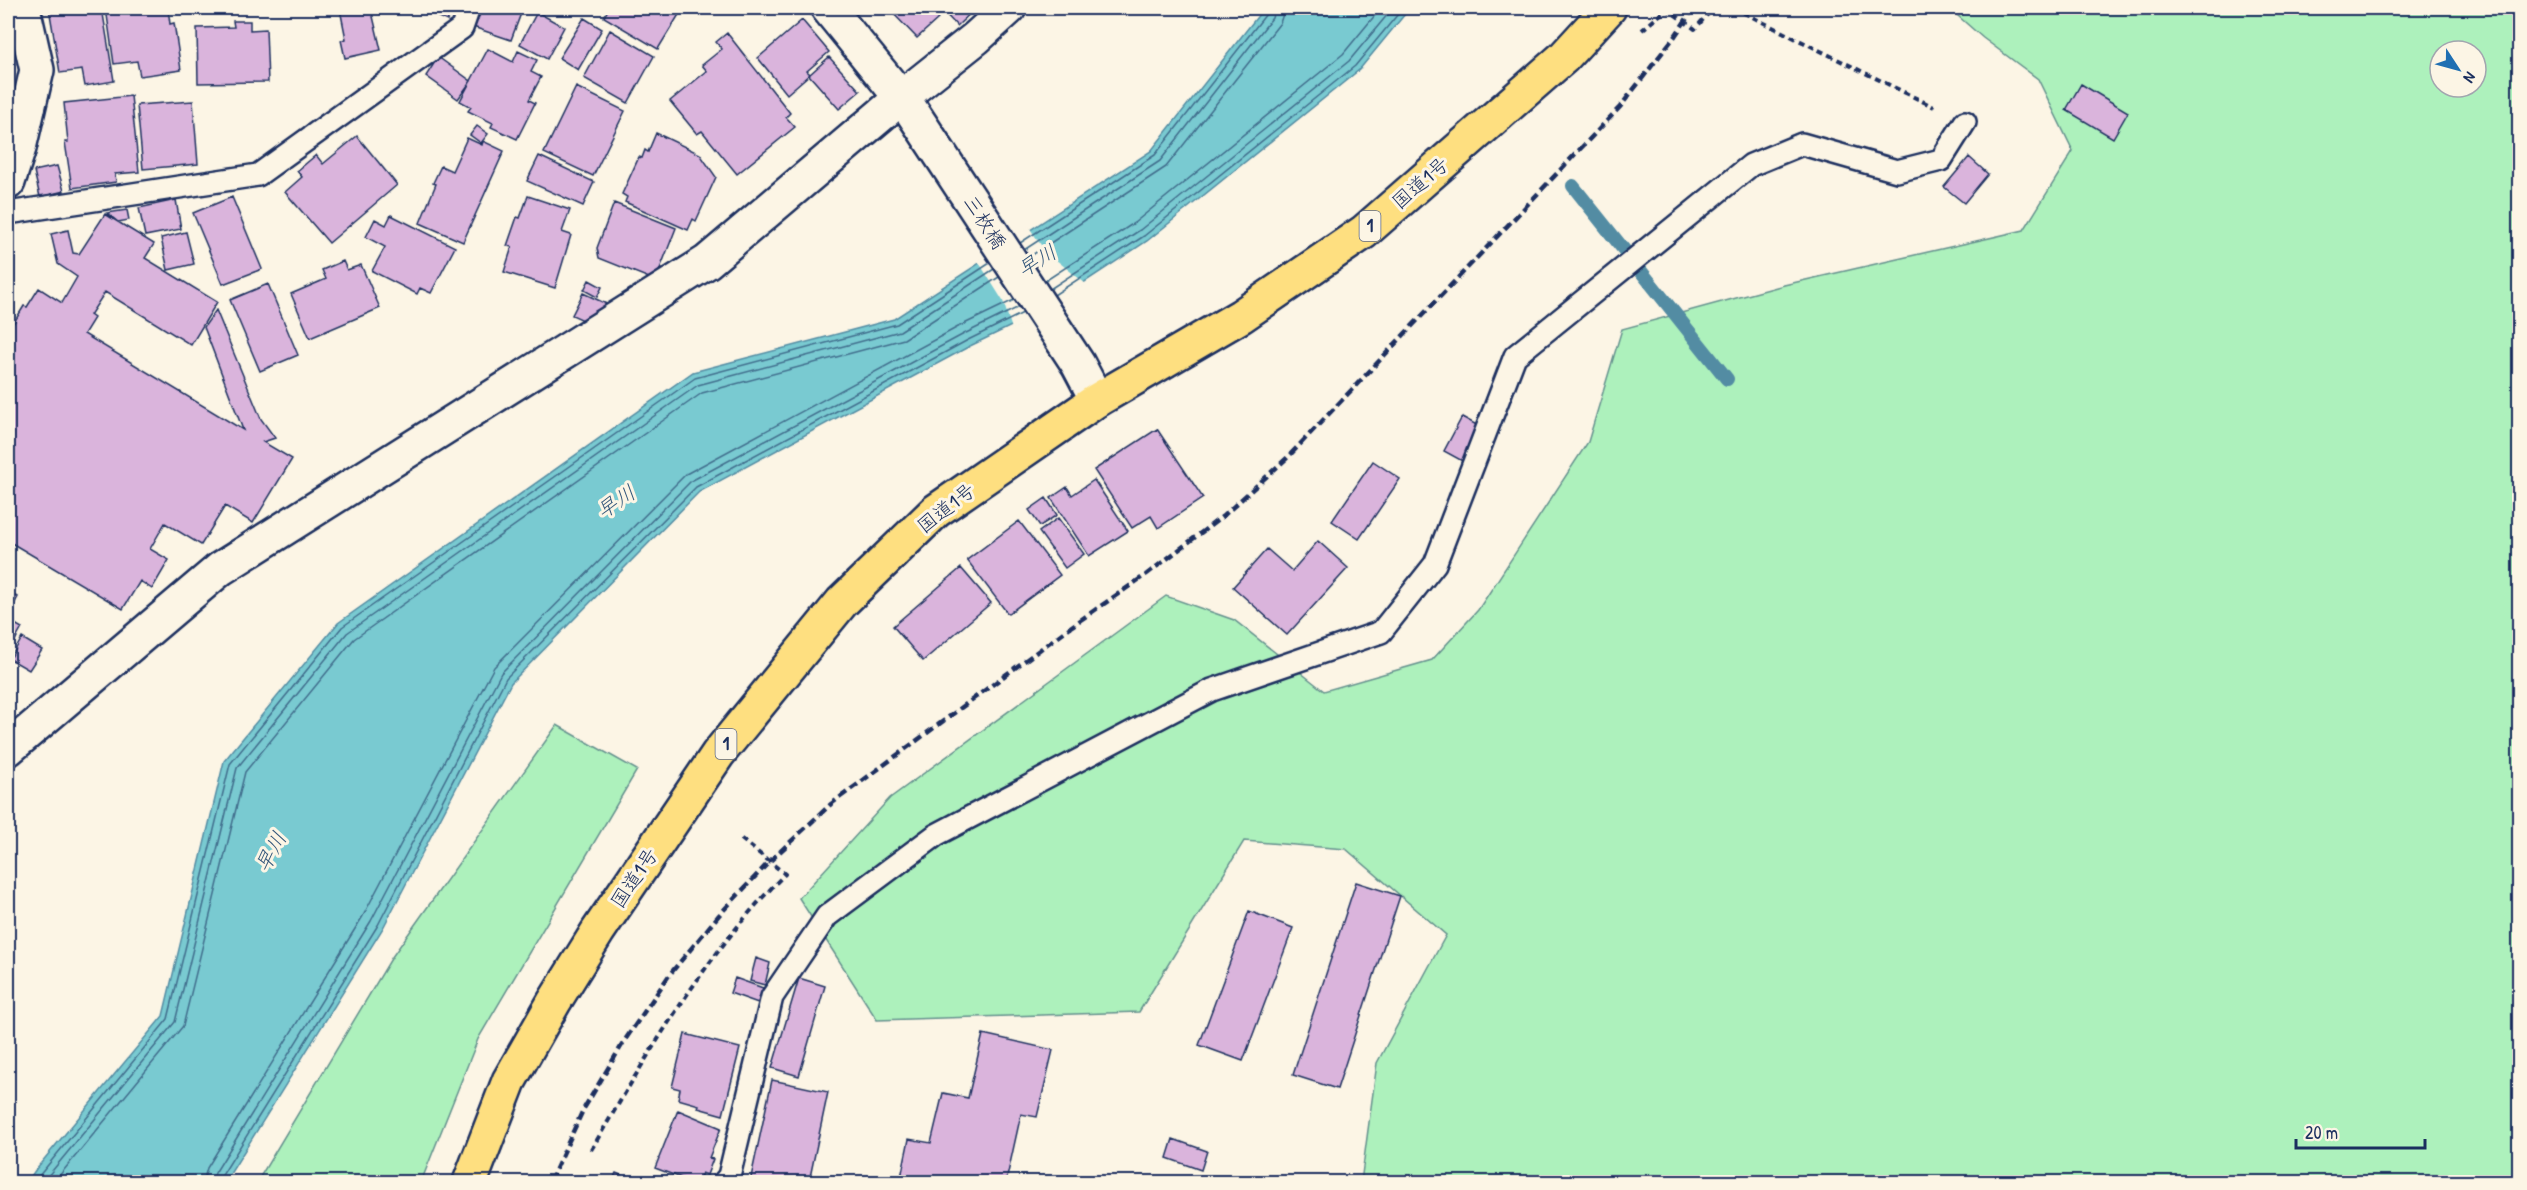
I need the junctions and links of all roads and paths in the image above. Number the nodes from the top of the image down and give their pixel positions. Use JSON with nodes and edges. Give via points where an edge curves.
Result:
{"nodes":[{"id":1,"x":23,"y":8,"type":"edge"},
{"id":2,"x":469,"y":8,"type":"edge"},
{"id":3,"x":828,"y":8,"type":"edge"},
{"id":4,"x":1009,"y":8,"type":"edge"},
{"id":5,"x":1609,"y":8,"type":"edge"},
{"id":6,"x":1713,"y":8,"type":"edge"},
{"id":7,"x":1734,"y":8,"type":"edge"},
{"id":8,"x":1640,"y":32,"type":"dead end"},
{"id":9,"x":907,"y":103,"type":"junction"},
{"id":10,"x":1965,"y":122,"type":"joint"},
{"id":11,"x":8,"y":182,"type":"edge"},
{"id":12,"x":8,"y":213,"type":"edge"},
{"id":13,"x":1097,"y":400,"type":"junction"},
{"id":14,"x":8,"y":749,"type":"edge"},
{"id":15,"x":740,"y":838,"type":"dead end"},
{"id":16,"x":591,"y":1150,"type":"dead end"},
{"id":17,"x":470,"y":1182,"type":"edge"},
{"id":18,"x":724,"y":1182,"type":"edge"}],
"edges":[{"from":1,"to":11,"type":"street","via":[[37,70]]},
{"from":2,"to":12,"type":"lane","via":[[462,28],[258,175]]},
{"from":3,"to":9,"type":"street","name":"三枚橋"},
{"from":4,"to":9,"type":"street"},
{"from":5,"to":13,"type":"highway","name":"国道1号","number":"1","via":[[1564,57],[1364,232],[1241,316]]},
{"from":6,"to":8,"type":"path","via":[[1695,30],[1667,9]]},
{"from":7,"to":10,"type":"path"},
{"from":9,"to":13,"type":"street","name":"三枚橋","via":[[1078,364]]},
{"from":9,"to":14,"type":"street","via":[[707,262],[220,569]]},
{"from":10,"to":18,"type":"lane","via":[[1941,160],[1897,171],[1802,144],[1751,165],[1515,356],[1435,564],[1381,632],[1212,690],[936,835],[827,916],[772,998],[729,1176]]},
{"from":13,"to":17,"type":"highway","name":"国道1号","number":"1","via":[[936,511],[842,602],[725,745],[554,1002],[509,1081]]},
{"from":15,"to":16,"type":"path","via":[[785,874],[756,903],[707,965]]}]}
